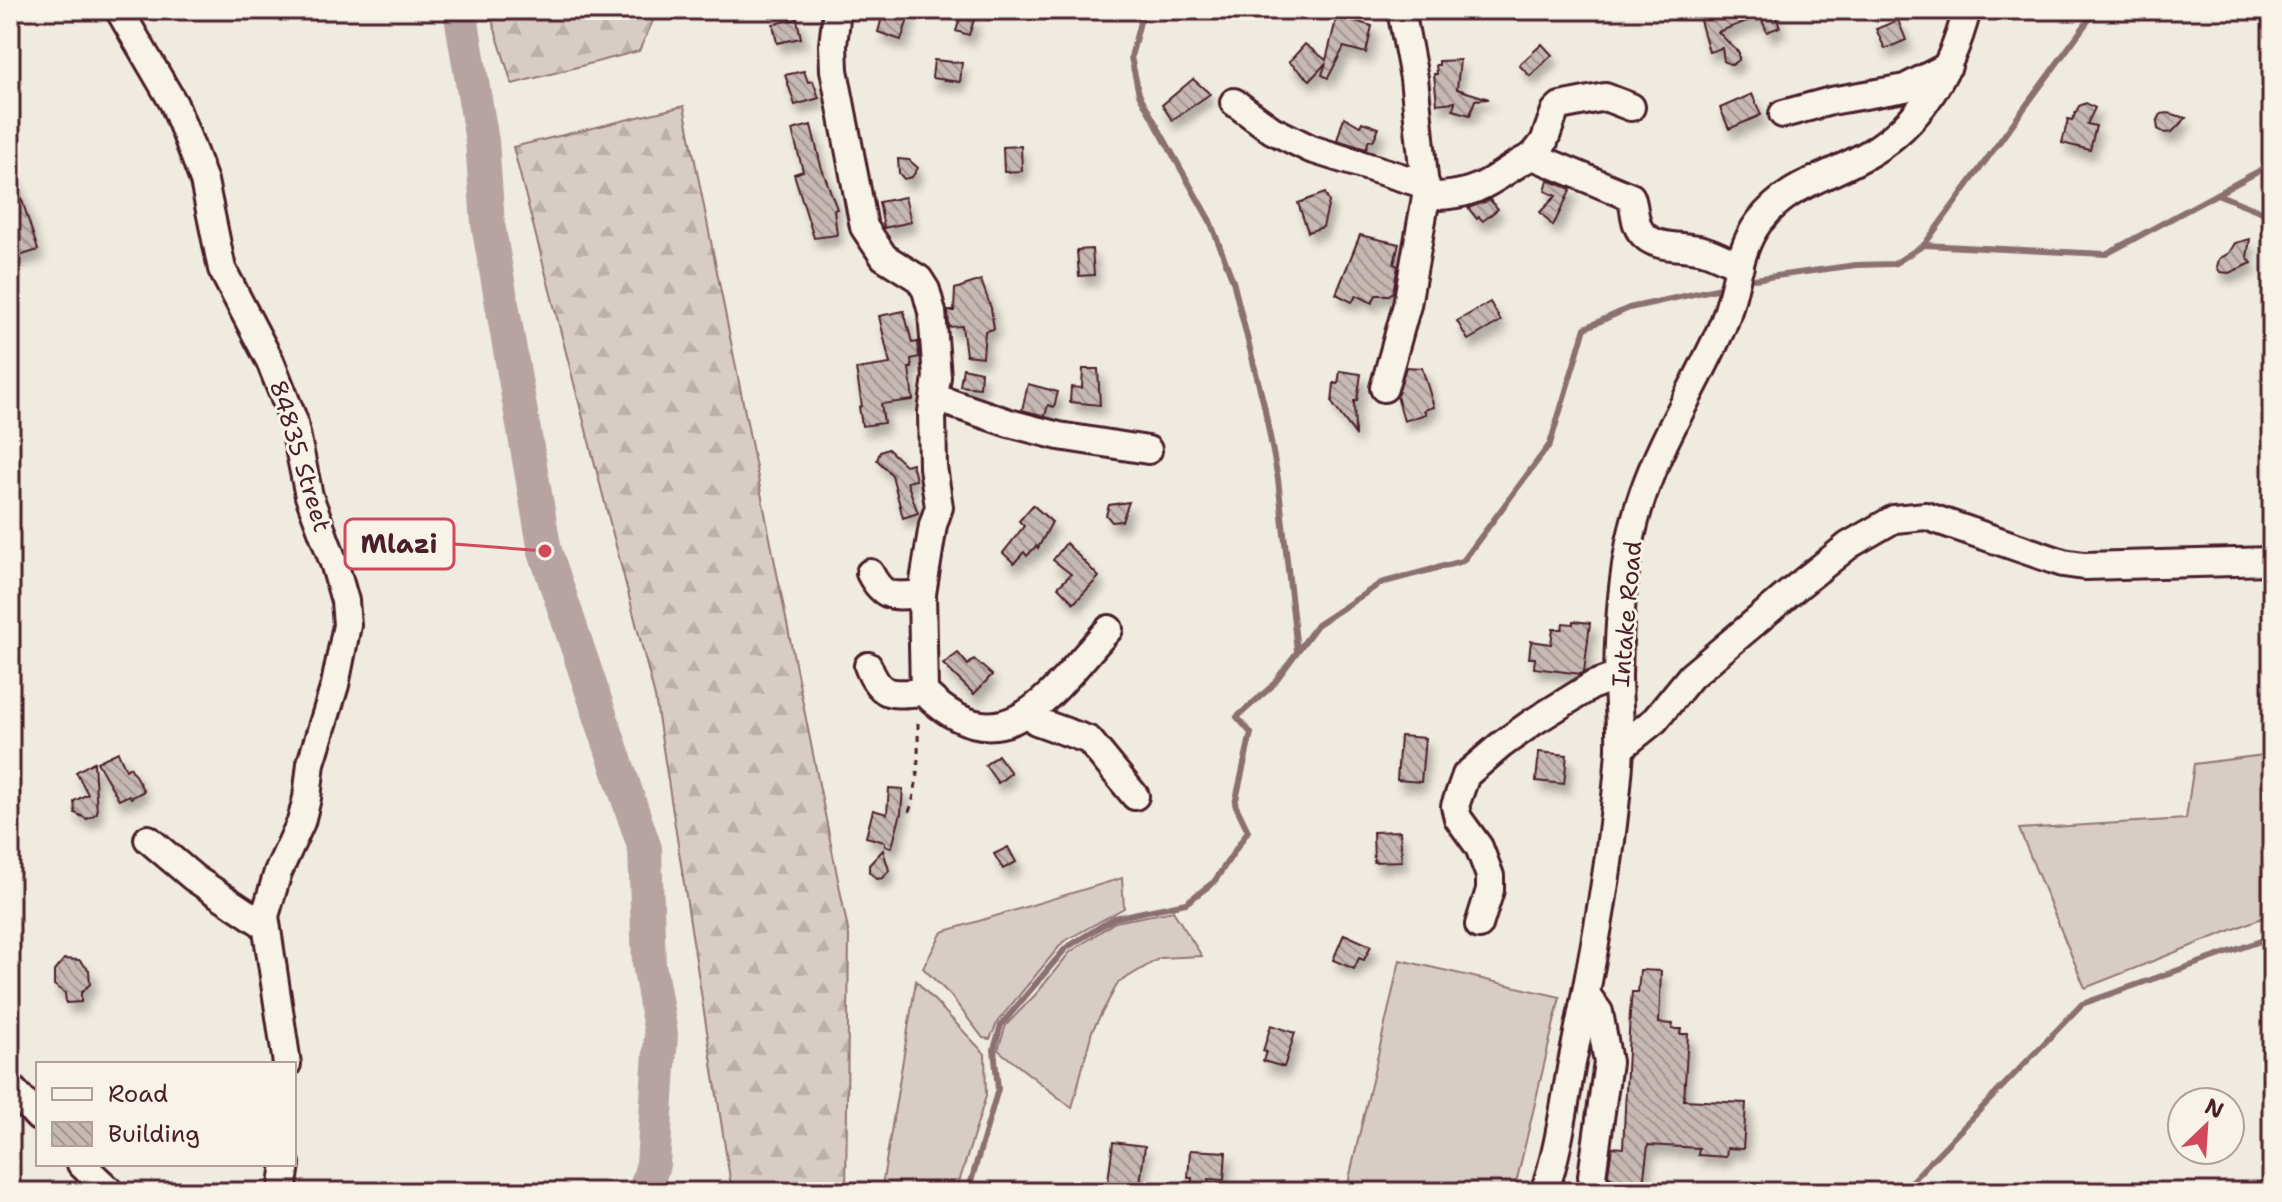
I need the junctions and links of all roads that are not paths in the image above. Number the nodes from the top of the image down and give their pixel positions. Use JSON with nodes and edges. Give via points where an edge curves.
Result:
{"nodes":[{"id":1,"x":119,"y":10,"type":"edge"},
{"id":2,"x":837,"y":10,"type":"edge"},
{"id":3,"x":1401,"y":10,"type":"edge"},
{"id":4,"x":1967,"y":10,"type":"edge"},
{"id":5,"x":1948,"y":66,"type":"junction"},
{"id":6,"x":1234,"y":102,"type":"dead end"},
{"id":7,"x":1631,"y":107,"type":"dead end"},
{"id":8,"x":1783,"y":114,"type":"dead end"},
{"id":9,"x":1533,"y":156,"type":"junction"},
{"id":10,"x":1426,"y":191,"type":"junction"},
{"id":11,"x":1740,"y":266,"type":"junction"},
{"id":12,"x":1384,"y":388,"type":"dead end"},
{"id":13,"x":936,"y":398,"type":"junction"},
{"id":14,"x":1148,"y":450,"type":"dead end"},
{"id":15,"x":2272,"y":561,"type":"edge"},
{"id":16,"x":870,"y":573,"type":"dead end"},
{"id":17,"x":922,"y":594,"type":"junction"},
{"id":18,"x":1109,"y":629,"type":"dead end"},
{"id":19,"x":868,"y":666,"type":"dead end"},
{"id":20,"x":1618,"y":676,"type":"junction"},
{"id":21,"x":924,"y":692,"type":"junction"},
{"id":22,"x":1030,"y":712,"type":"junction"},
{"id":23,"x":1620,"y":748,"type":"junction"},
{"id":24,"x":1135,"y":796,"type":"dead end"},
{"id":25,"x":148,"y":839,"type":"dead end"},
{"id":26,"x":1479,"y":925,"type":"dead end"},
{"id":27,"x":266,"y":926,"type":"junction"},
{"id":28,"x":1586,"y":994,"type":"junction"},
{"id":29,"x":287,"y":1062,"type":"edge"},
{"id":30,"x":10,"y":1087,"type":"edge"},
{"id":31,"x":36,"y":1115,"type":"edge"},
{"id":32,"x":83,"y":1166,"type":"edge"},
{"id":33,"x":286,"y":1166,"type":"edge"},
{"id":34,"x":111,"y":1192,"type":"edge"},
{"id":35,"x":282,"y":1192,"type":"edge"},
{"id":36,"x":1544,"y":1192,"type":"edge"},
{"id":37,"x":1598,"y":1192,"type":"edge"}],
"edges":[{"from":1,"to":27,"type":"street","name":"84835 Street","via":[[174,104],[188,139],[204,181],[222,269],[270,361],[293,419],[309,496],[345,601],[347,625],[335,685],[311,763],[301,822],[269,896]]},
{"from":2,"to":13,"type":"street","via":[[834,70],[864,227],[884,257],[915,276],[926,290]]},
{"from":3,"to":10,"type":"street"},
{"from":4,"to":5,"type":"street","name":"Intake Road"},
{"from":5,"to":8,"type":"street","via":[[1905,88]]},
{"from":5,"to":11,"type":"street","name":"Intake Road","via":[[1933,94],[1886,141],[1780,199],[1757,224]]},
{"from":6,"to":10,"type":"street","via":[[1296,143]]},
{"from":7,"to":9,"type":"street","via":[[1605,97],[1560,106]]},
{"from":9,"to":10,"type":"street","via":[[1479,188],[1448,196]]},
{"from":9,"to":11,"type":"street","via":[[1631,197],[1636,222],[1649,239],[1705,251]]},
{"from":10,"to":12,"type":"street","via":[[1407,305]]},
{"from":11,"to":20,"type":"street","name":"Intake Road","via":[[1722,327],[1642,495],[1628,557]]},
{"from":13,"to":14,"type":"street","via":[[1046,433]]},
{"from":13,"to":17,"type":"street","via":[[933,467],[939,507]]},
{"from":15,"to":23,"type":"street","via":[[2084,566],[1926,516],[1894,519],[1849,545],[1799,585],[1691,676],[1655,720]]},
{"from":16,"to":17,"type":"street","via":[[887,594]]},
{"from":17,"to":21,"type":"street"},
{"from":18,"to":22,"type":"street"},
{"from":19,"to":21,"type":"street","via":[[875,685],[884,691]]},
{"from":20,"to":23,"type":"street","name":"Intake Road"},
{"from":20,"to":26,"type":"street","via":[[1533,722],[1466,775],[1455,806],[1490,876]]},
{"from":21,"to":22,"type":"street","via":[[974,725],[993,727]]},
{"from":22,"to":24,"type":"street","via":[[1036,721],[1089,740]]},
{"from":23,"to":28,"type":"street","name":"Intake Road","via":[[1610,856]]},
{"from":25,"to":27,"type":"street","via":[[194,878]]},
{"from":27,"to":29,"type":"street","name":"84835 Street"},
{"from":28,"to":36,"type":"street","name":"Intake Road"},
{"from":28,"to":37,"type":"street","via":[[1599,1012],[1608,1062],[1592,1176]]},
{"from":30,"to":31,"type":"street"},
{"from":32,"to":34,"type":"street"},
{"from":33,"to":35,"type":"street"}]}
